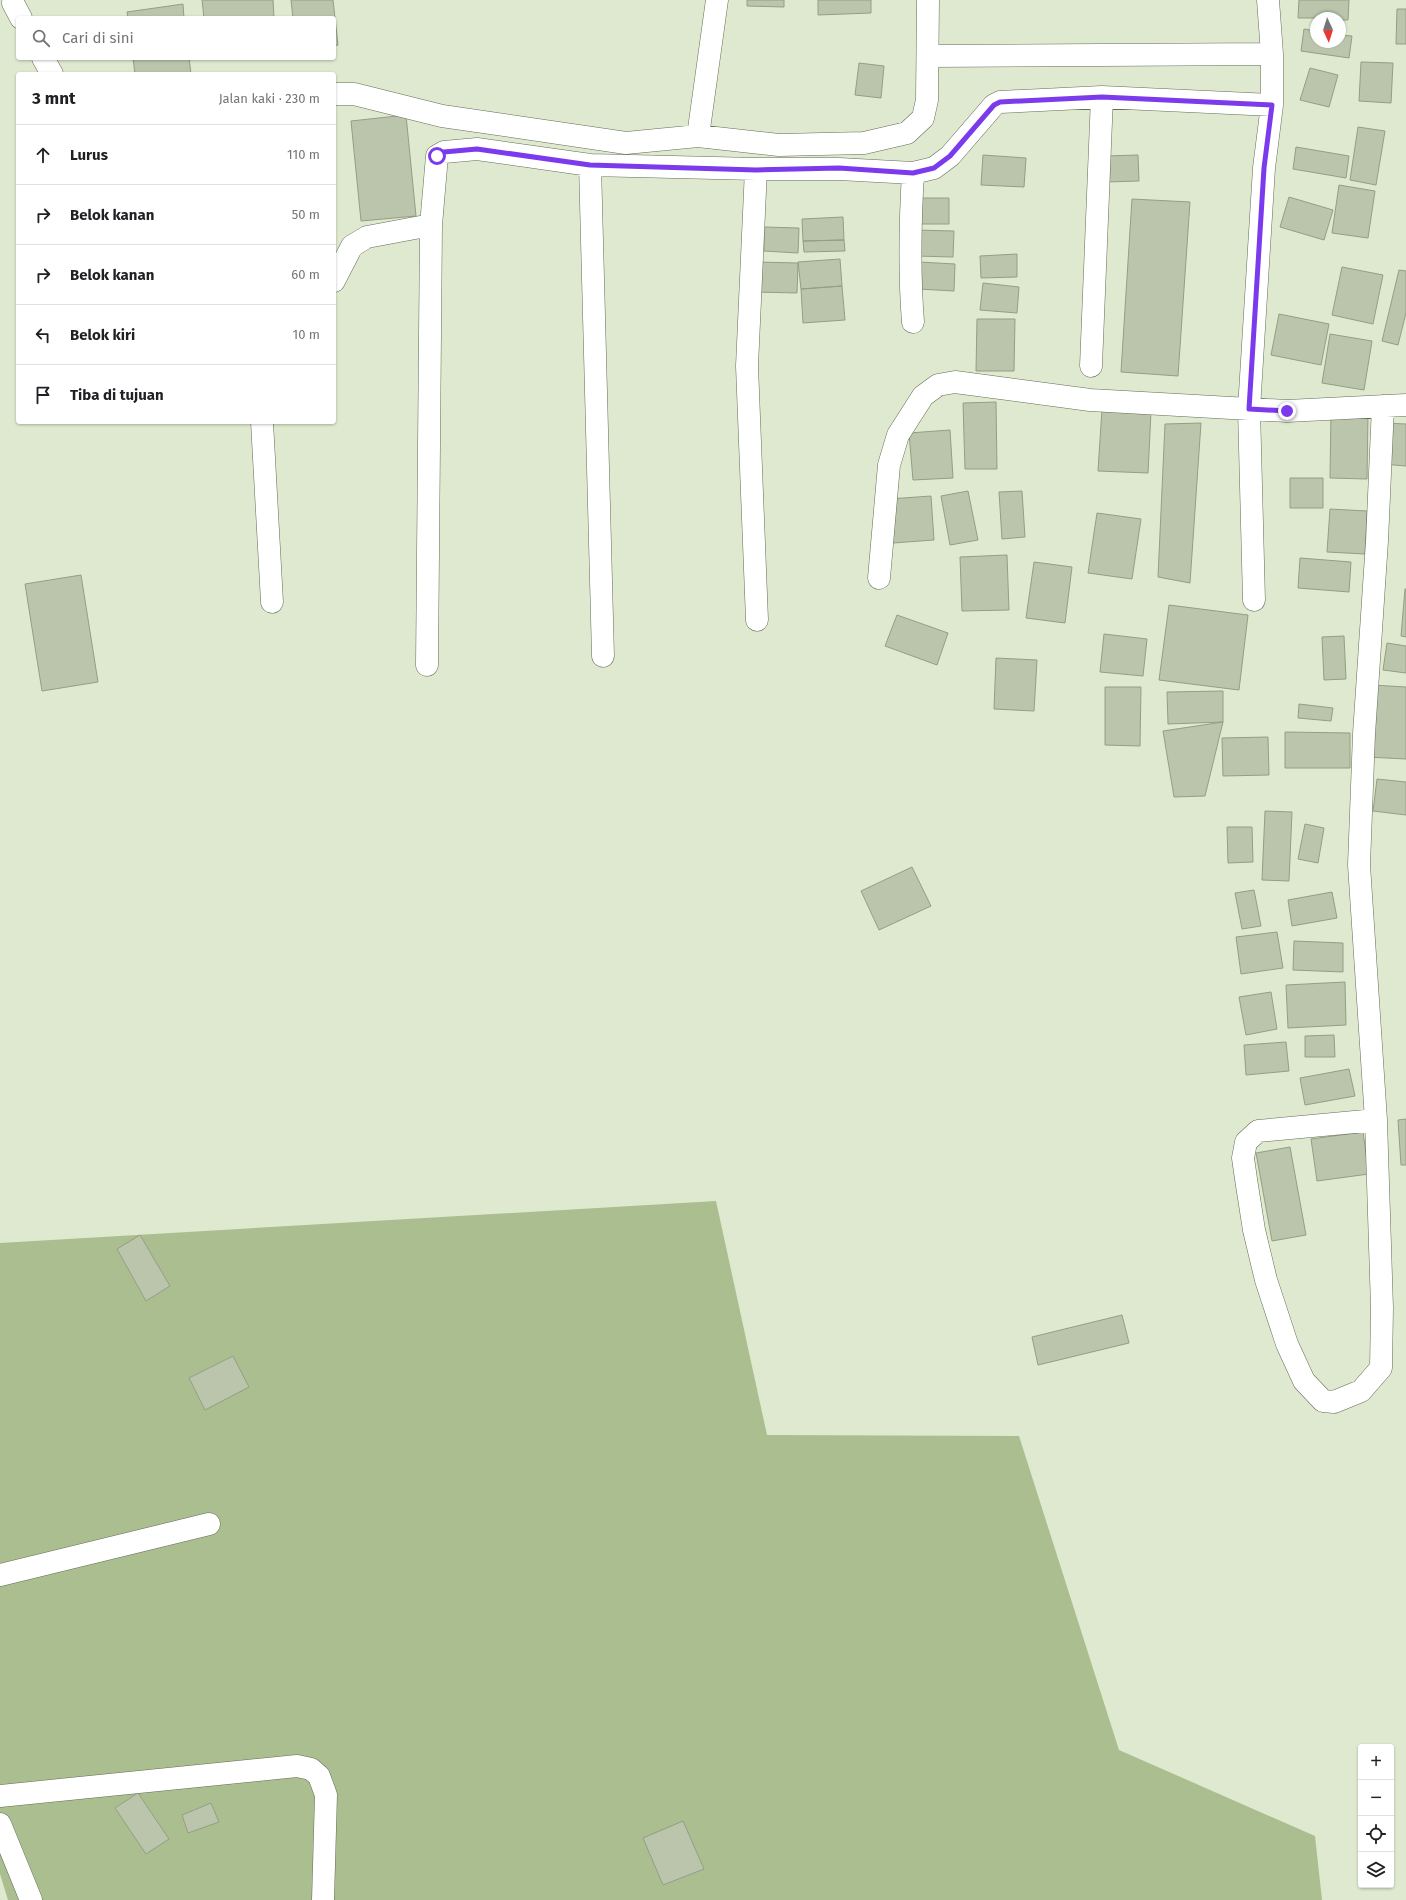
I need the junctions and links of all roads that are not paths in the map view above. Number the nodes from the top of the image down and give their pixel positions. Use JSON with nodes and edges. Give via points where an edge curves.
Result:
{"nodes":[{"id":1,"x":717,"y":0,"type":"edge"},
{"id":2,"x":928,"y":0,"type":"edge"},
{"id":3,"x":1268,"y":0,"type":"edge"},
{"id":4,"x":1272,"y":54,"type":"junction"},
{"id":5,"x":928,"y":56,"type":"junction"},
{"id":6,"x":45,"y":60,"type":"edge"},
{"id":7,"x":51,"y":72,"type":"edge"},
{"id":8,"x":336,"y":94,"type":"edge"},
{"id":9,"x":1102,"y":97,"type":"junction"},
{"id":10,"x":1272,"y":105,"type":"junction"},
{"id":11,"x":698,"y":136,"type":"junction"},
{"id":12,"x":590,"y":165,"type":"junction"},
{"id":13,"x":756,"y":170,"type":"junction"},
{"id":14,"x":913,"y":173,"type":"junction"},
{"id":15,"x":431,"y":225,"type":"junction"},
{"id":16,"x":336,"y":277,"type":"edge"},
{"id":17,"x":913,"y":322,"type":"dead end"},
{"id":18,"x":1091,"y":366,"type":"dead end"},
{"id":19,"x":1406,"y":405,"type":"edge"},
{"id":20,"x":1382,"y":406,"type":"junction"},
{"id":21,"x":1249,"y":409,"type":"junction"},
{"id":22,"x":262,"y":424,"type":"edge"},
{"id":23,"x":879,"y":578,"type":"dead end"},
{"id":24,"x":1254,"y":600,"type":"dead end"},
{"id":25,"x":272,"y":602,"type":"dead end"},
{"id":26,"x":757,"y":620,"type":"dead end"},
{"id":27,"x":603,"y":656,"type":"dead end"},
{"id":28,"x":427,"y":666,"type":"dead end"},
{"id":29,"x":1376,"y":1120,"type":"junction"},
{"id":30,"x":209,"y":1524,"type":"dead end"},
{"id":31,"x":0,"y":1575,"type":"edge"},
{"id":32,"x":0,"y":1796,"type":"edge"},
{"id":33,"x":0,"y":1824,"type":"edge"},
{"id":34,"x":31,"y":1900,"type":"edge"},
{"id":35,"x":323,"y":1900,"type":"edge"}],
"edges":[{"from":1,"to":11,"type":"street"},
{"from":2,"to":5,"type":"street"},
{"from":3,"to":4,"type":"street"},
{"from":4,"to":5,"type":"street"},
{"from":4,"to":10,"type":"street"},
{"from":5,"to":11,"type":"street","via":[[927,100],[923,118],[907,133],[864,143],[779,145]]},
{"from":6,"to":7,"type":"street"},
{"from":8,"to":11,"type":"street","via":[[354,94],[442,116],[626,143]]},
{"from":9,"to":10,"type":"street"},
{"from":9,"to":14,"type":"street","via":[[1000,102],[994,105],[950,156],[934,168]]},
{"from":9,"to":18,"type":"street"},
{"from":10,"to":21,"type":"street","via":[[1264,168]]},
{"from":12,"to":13,"type":"street"},
{"from":12,"to":15,"type":"street","via":[[477,149],[444,152],[437,156],[435,166]]},
{"from":12,"to":27,"type":"street"},
{"from":13,"to":14,"type":"street","via":[[839,168]]},
{"from":13,"to":26,"type":"street","via":[[746,366]]},
{"from":14,"to":17,"type":"street","via":[[910,285]]},
{"from":15,"to":16,"type":"street","via":[[367,237],[352,246]]},
{"from":15,"to":28,"type":"street"},
{"from":19,"to":20,"type":"street"},
{"from":20,"to":21,"type":"street","via":[[1287,411]]},
{"from":20,"to":29,"type":"street","via":[[1359,865]]},
{"from":21,"to":23,"type":"street","via":[[1090,400],[955,382],[938,385],[923,396],[898,435],[889,465]]},
{"from":21,"to":24,"type":"street"},
{"from":22,"to":25,"type":"street"},
{"from":29,"to":29,"type":"street","via":[[1382,1308],[1381,1368],[1361,1391],[1334,1402],[1323,1401],[1304,1381],[1287,1344],[1266,1280],[1254,1230],[1246,1179],[1243,1158],[1246,1142],[1258,1132]]},
{"from":30,"to":31,"type":"street"},
{"from":32,"to":35,"type":"street","via":[[297,1766],[311,1769],[319,1776],[326,1795]]},
{"from":33,"to":34,"type":"street"}]}
